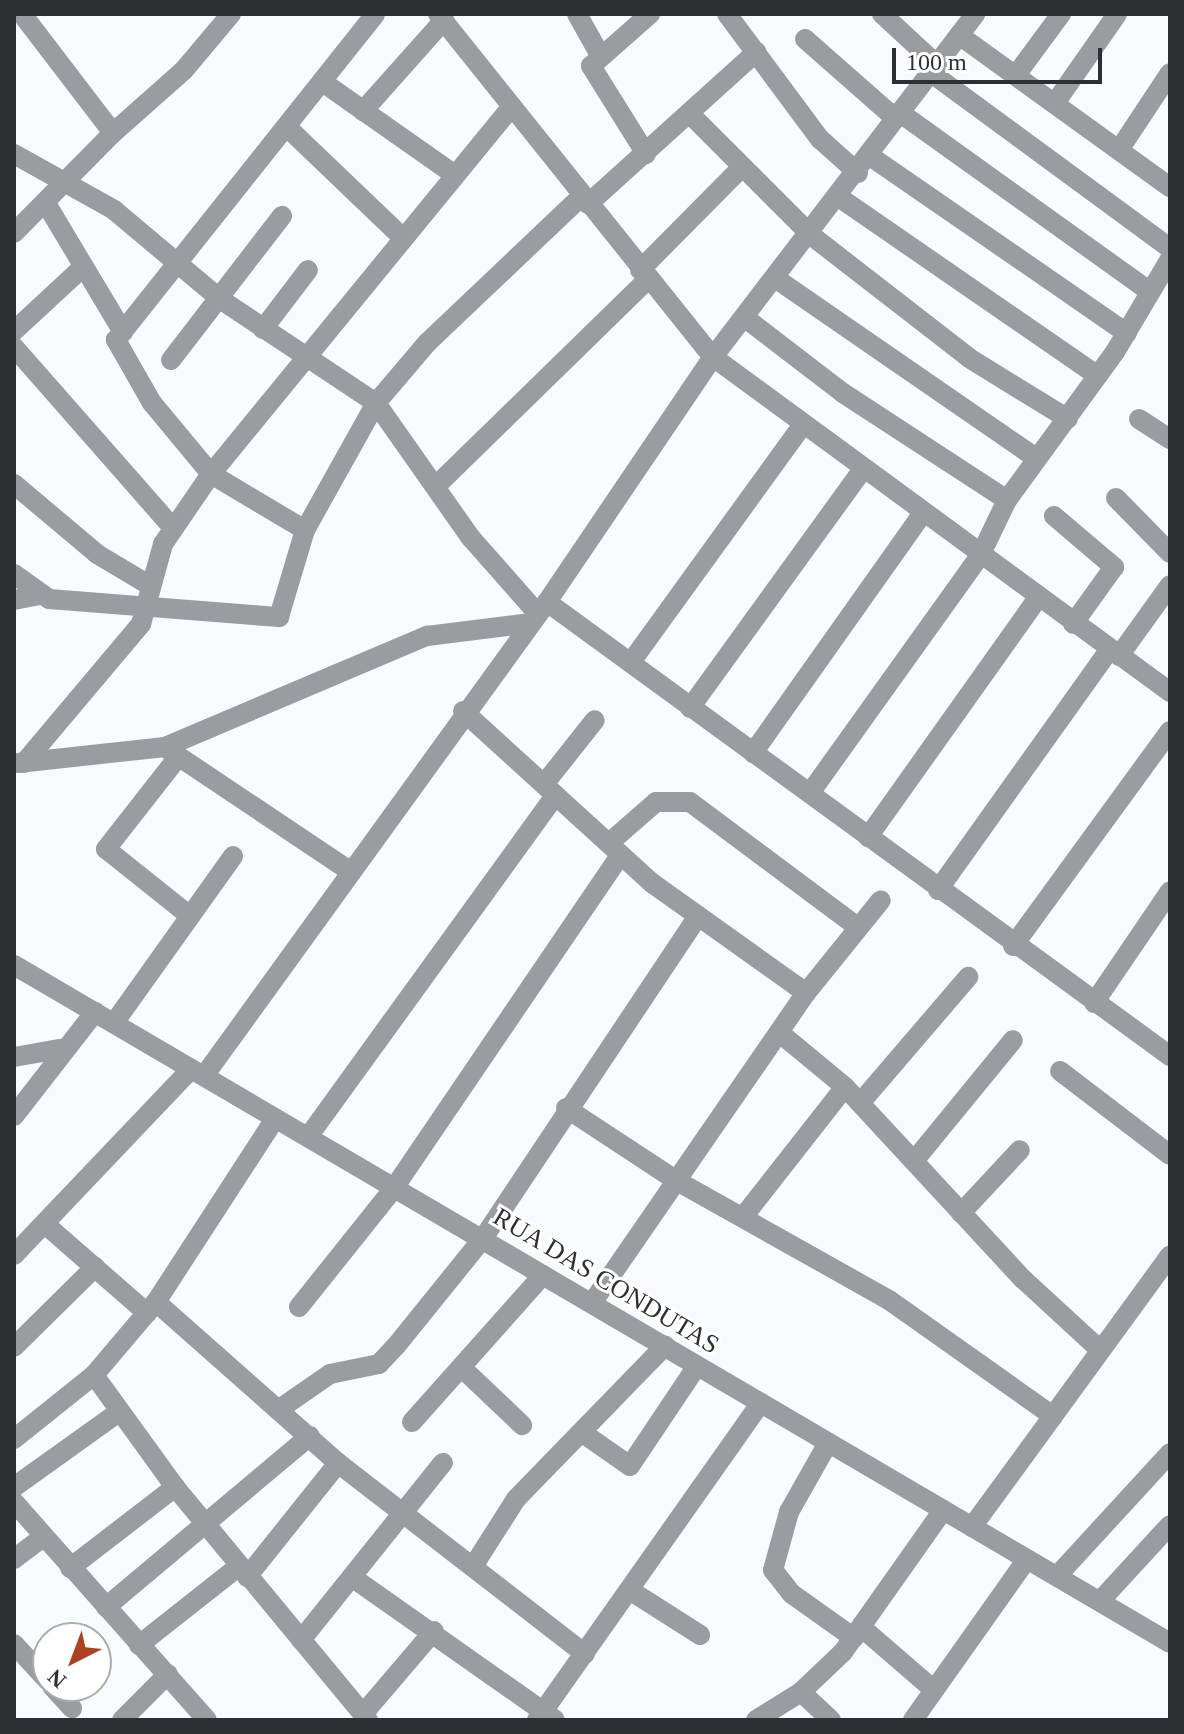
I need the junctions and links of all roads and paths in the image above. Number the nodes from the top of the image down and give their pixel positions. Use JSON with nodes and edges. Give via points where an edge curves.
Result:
{"nodes":[{"id":1,"x":22,"y":14,"type":"edge"},
{"id":2,"x":231,"y":14,"type":"edge"},
{"id":3,"x":375,"y":14,"type":"edge"},
{"id":4,"x":577,"y":14,"type":"edge"},
{"id":5,"x":650,"y":14,"type":"edge"},
{"id":6,"x":882,"y":14,"type":"edge"},
{"id":7,"x":975,"y":14,"type":"edge"},
{"id":8,"x":1061,"y":14,"type":"edge"},
{"id":9,"x":1117,"y":14,"type":"edge"},
{"id":10,"x":441,"y":17,"type":"edge"},
{"id":11,"x":736,"y":17,"type":"edge"},
{"id":12,"x":959,"y":35,"type":"junction"},
{"id":13,"x":805,"y":39,"type":"dead end"},
{"id":14,"x":756,"y":52,"type":"junction"},
{"id":15,"x":600,"y":55,"type":"junction"},
{"id":16,"x":933,"y":68,"type":"junction"},
{"id":17,"x":1170,"y":73,"type":"edge"},
{"id":18,"x":1016,"y":75,"type":"junction"},
{"id":19,"x":324,"y":83,"type":"junction"},
{"id":20,"x":1055,"y":103,"type":"junction"},
{"id":21,"x":512,"y":106,"type":"junction"},
{"id":22,"x":363,"y":111,"type":"junction"},
{"id":23,"x":691,"y":115,"type":"junction"},
{"id":24,"x":897,"y":115,"type":"junction"},
{"id":25,"x":289,"y":129,"type":"junction"},
{"id":26,"x":113,"y":133,"type":"junction"},
{"id":27,"x":1119,"y":150,"type":"junction"},
{"id":28,"x":14,"y":154,"type":"edge"},
{"id":29,"x":646,"y":154,"type":"junction"},
{"id":30,"x":864,"y":165,"type":"junction"},
{"id":31,"x":742,"y":167,"type":"junction"},
{"id":32,"x":455,"y":175,"type":"junction"},
{"id":33,"x":66,"y":187,"type":"junction"},
{"id":34,"x":1170,"y":187,"type":"edge"},
{"id":35,"x":840,"y":198,"type":"junction"},
{"id":36,"x":585,"y":201,"type":"junction"},
{"id":37,"x":47,"y":205,"type":"junction"},
{"id":38,"x":282,"y":216,"type":"dead end"},
{"id":39,"x":14,"y":233,"type":"edge"},
{"id":40,"x":812,"y":236,"type":"junction"},
{"id":41,"x":403,"y":238,"type":"junction"},
{"id":42,"x":1170,"y":258,"type":"edge"},
{"id":43,"x":179,"y":263,"type":"junction"},
{"id":44,"x":81,"y":269,"type":"junction"},
{"id":45,"x":308,"y":270,"type":"dead end"},
{"id":46,"x":644,"y":275,"type":"junction"},
{"id":47,"x":775,"y":278,"type":"junction"},
{"id":48,"x":1150,"y":292,"type":"junction"},
{"id":49,"x":220,"y":299,"type":"junction"},
{"id":50,"x":744,"y":317,"type":"junction"},
{"id":51,"x":263,"y":329,"type":"junction"},
{"id":52,"x":14,"y":331,"type":"edge"},
{"id":53,"x":123,"y":332,"type":"junction"},
{"id":54,"x":1127,"y":333,"type":"junction"},
{"id":55,"x":14,"y":347,"type":"edge"},
{"id":56,"x":713,"y":357,"type":"junction"},
{"id":57,"x":308,"y":359,"type":"junction"},
{"id":58,"x":171,"y":360,"type":"dead end"},
{"id":59,"x":1098,"y":376,"type":"junction"},
{"id":60,"x":376,"y":403,"type":"junction"},
{"id":61,"x":1068,"y":419,"type":"junction"},
{"id":62,"x":1139,"y":419,"type":"dead end"},
{"id":63,"x":801,"y":427,"type":"junction"},
{"id":64,"x":1170,"y":439,"type":"edge"},
{"id":65,"x":1037,"y":459,"type":"junction"},
{"id":66,"x":862,"y":470,"type":"junction"},
{"id":67,"x":211,"y":474,"type":"junction"},
{"id":68,"x":14,"y":484,"type":"edge"},
{"id":69,"x":437,"y":485,"type":"junction"},
{"id":70,"x":1116,"y":498,"type":"dead end"},
{"id":71,"x":1007,"y":500,"type":"junction"},
{"id":72,"x":923,"y":513,"type":"junction"},
{"id":73,"x":1054,"y":516,"type":"dead end"},
{"id":74,"x":173,"y":528,"type":"junction"},
{"id":75,"x":305,"y":530,"type":"junction"},
{"id":76,"x":1170,"y":553,"type":"edge"},
{"id":77,"x":981,"y":554,"type":"junction"},
{"id":78,"x":14,"y":574,"type":"edge"},
{"id":79,"x":149,"y":585,"type":"junction"},
{"id":80,"x":1170,"y":585,"type":"edge"},
{"id":81,"x":39,"y":595,"type":"junction"},
{"id":82,"x":1038,"y":598,"type":"junction"},
{"id":83,"x":14,"y":600,"type":"edge"},
{"id":84,"x":147,"y":610,"type":"junction"},
{"id":85,"x":539,"y":613,"type":"junction"},
{"id":86,"x":1073,"y":624,"type":"junction"},
{"id":87,"x":1114,"y":653,"type":"junction"},
{"id":88,"x":631,"y":662,"type":"junction"},
{"id":89,"x":1170,"y":692,"type":"edge"},
{"id":90,"x":690,"y":708,"type":"junction"},
{"id":91,"x":463,"y":711,"type":"junction"},
{"id":92,"x":595,"y":720,"type":"dead end"},
{"id":93,"x":1170,"y":731,"type":"edge"},
{"id":94,"x":172,"y":752,"type":"junction"},
{"id":95,"x":753,"y":753,"type":"junction"},
{"id":96,"x":19,"y":763,"type":"edge"},
{"id":97,"x":551,"y":789,"type":"junction"},
{"id":98,"x":810,"y":793,"type":"junction"},
{"id":99,"x":868,"y":837,"type":"junction"},
{"id":100,"x":615,"y":850,"type":"junction"},
{"id":101,"x":233,"y":856,"type":"dead end"},
{"id":102,"x":348,"y":870,"type":"junction"},
{"id":103,"x":938,"y":890,"type":"junction"},
{"id":104,"x":1170,"y":891,"type":"edge"},
{"id":105,"x":881,"y":900,"type":"dead end"},
{"id":106,"x":190,"y":916,"type":"junction"},
{"id":107,"x":698,"y":916,"type":"junction"},
{"id":108,"x":858,"y":927,"type":"junction"},
{"id":109,"x":1013,"y":946,"type":"junction"},
{"id":110,"x":14,"y":965,"type":"edge"},
{"id":111,"x":968,"y":977,"type":"dead end"},
{"id":112,"x":806,"y":993,"type":"junction"},
{"id":113,"x":1094,"y":1003,"type":"junction"},
{"id":114,"x":95,"y":1012,"type":"junction"},
{"id":115,"x":114,"y":1023,"type":"junction"},
{"id":116,"x":781,"y":1034,"type":"junction"},
{"id":117,"x":1013,"y":1040,"type":"dead end"},
{"id":118,"x":60,"y":1049,"type":"junction"},
{"id":119,"x":1168,"y":1050,"type":"edge"},
{"id":120,"x":14,"y":1057,"type":"edge"},
{"id":121,"x":1060,"y":1071,"type":"dead end"},
{"id":122,"x":198,"y":1073,"type":"junction"},
{"id":123,"x":845,"y":1087,"type":"junction"},
{"id":124,"x":861,"y":1102,"type":"junction"},
{"id":125,"x":566,"y":1108,"type":"junction"},
{"id":126,"x":14,"y":1116,"type":"edge"},
{"id":127,"x":275,"y":1119,"type":"junction"},
{"id":128,"x":308,"y":1137,"type":"junction"},
{"id":129,"x":1020,"y":1150,"type":"dead end"},
{"id":130,"x":1170,"y":1155,"type":"edge"},
{"id":131,"x":914,"y":1161,"type":"junction"},
{"id":132,"x":677,"y":1181,"type":"junction"},
{"id":133,"x":394,"y":1188,"type":"junction"},
{"id":134,"x":961,"y":1213,"type":"junction"},
{"id":135,"x":743,"y":1217,"type":"junction"},
{"id":136,"x":46,"y":1225,"type":"junction"},
{"id":137,"x":484,"y":1237,"type":"junction"},
{"id":138,"x":14,"y":1255,"type":"edge"},
{"id":139,"x":1169,"y":1260,"type":"edge"},
{"id":140,"x":95,"y":1267,"type":"junction"},
{"id":141,"x":543,"y":1275,"type":"junction"},
{"id":142,"x":592,"y":1303,"type":"junction"},
{"id":143,"x":299,"y":1307,"type":"dead end"},
{"id":144,"x":152,"y":1308,"type":"junction"},
{"id":145,"x":665,"y":1346,"type":"junction"},
{"id":146,"x":14,"y":1347,"type":"edge"},
{"id":147,"x":1098,"y":1348,"type":"junction"},
{"id":148,"x":697,"y":1366,"type":"junction"},
{"id":149,"x":462,"y":1368,"type":"junction"},
{"id":150,"x":94,"y":1375,"type":"junction"},
{"id":151,"x":761,"y":1403,"type":"junction"},
{"id":152,"x":278,"y":1410,"type":"junction"},
{"id":153,"x":120,"y":1411,"type":"junction"},
{"id":154,"x":1053,"y":1416,"type":"junction"},
{"id":155,"x":412,"y":1422,"type":"dead end"},
{"id":156,"x":522,"y":1425,"type":"dead end"},
{"id":157,"x":584,"y":1434,"type":"junction"},
{"id":158,"x":310,"y":1436,"type":"junction"},
{"id":159,"x":14,"y":1439,"type":"edge"},
{"id":160,"x":828,"y":1443,"type":"junction"},
{"id":161,"x":1170,"y":1453,"type":"edge"},
{"id":162,"x":338,"y":1463,"type":"junction"},
{"id":163,"x":443,"y":1463,"type":"dead end"},
{"id":164,"x":14,"y":1487,"type":"edge"},
{"id":165,"x":175,"y":1487,"type":"junction"},
{"id":166,"x":14,"y":1502,"type":"edge"},
{"id":167,"x":403,"y":1510,"type":"junction"},
{"id":168,"x":943,"y":1510,"type":"junction"},
{"id":169,"x":204,"y":1524,"type":"junction"},
{"id":170,"x":1170,"y":1525,"type":"edge"},
{"id":171,"x":972,"y":1527,"type":"junction"},
{"id":172,"x":43,"y":1537,"type":"junction"},
{"id":173,"x":14,"y":1559,"type":"edge"},
{"id":174,"x":1027,"y":1559,"type":"junction"},
{"id":175,"x":474,"y":1565,"type":"junction"},
{"id":176,"x":70,"y":1568,"type":"junction"},
{"id":177,"x":243,"y":1572,"type":"junction"},
{"id":178,"x":1057,"y":1576,"type":"junction"},
{"id":179,"x":356,"y":1580,"type":"junction"},
{"id":180,"x":631,"y":1591,"type":"junction"},
{"id":181,"x":1100,"y":1601,"type":"junction"},
{"id":182,"x":106,"y":1607,"type":"junction"},
{"id":183,"x":434,"y":1631,"type":"junction"},
{"id":184,"x":857,"y":1632,"type":"junction"},
{"id":185,"x":700,"y":1635,"type":"dead end"},
{"id":186,"x":301,"y":1640,"type":"junction"},
{"id":187,"x":1170,"y":1643,"type":"edge"},
{"id":188,"x":14,"y":1644,"type":"edge"},
{"id":189,"x":139,"y":1645,"type":"junction"},
{"id":190,"x":585,"y":1654,"type":"junction"},
{"id":191,"x":32,"y":1664,"type":"edge"},
{"id":192,"x":168,"y":1674,"type":"junction"},
{"id":193,"x":934,"y":1690,"type":"junction"},
{"id":194,"x":801,"y":1692,"type":"junction"},
{"id":195,"x":67,"y":1702,"type":"edge"},
{"id":196,"x":72,"y":1708,"type":"dead end"},
{"id":197,"x":366,"y":1717,"type":"edge"},
{"id":198,"x":545,"y":1717,"type":"edge"},
{"id":199,"x":122,"y":1720,"type":"edge"},
{"id":200,"x":207,"y":1720,"type":"edge"},
{"id":201,"x":756,"y":1720,"type":"edge"},
{"id":202,"x":831,"y":1720,"type":"edge"},
{"id":203,"x":913,"y":1720,"type":"edge"}],
"edges":[{"from":1,"to":26,"type":"street"},
{"from":2,"to":26,"type":"street","via":[[198,56]]},
{"from":3,"to":19,"type":"street"},
{"from":4,"to":15,"type":"street"},
{"from":5,"to":15,"type":"street"},
{"from":6,"to":16,"type":"street"},
{"from":7,"to":12,"type":"street"},
{"from":8,"to":18,"type":"street"},
{"from":9,"to":20,"type":"street"},
{"from":10,"to":21,"type":"street"},
{"from":10,"to":22,"type":"street"},
{"from":11,"to":14,"type":"street"},
{"from":12,"to":16,"type":"street"},
{"from":12,"to":18,"type":"street"},
{"from":13,"to":24,"type":"street"},
{"from":14,"to":23,"type":"street"},
{"from":14,"to":30,"type":"street","via":[[820,139]]},
{"from":15,"to":29,"type":"street","via":[[591,66]]},
{"from":16,"to":24,"type":"street"},
{"from":16,"to":42,"type":"street"},
{"from":17,"to":27,"type":"street"},
{"from":18,"to":20,"type":"street"},
{"from":19,"to":22,"type":"street"},
{"from":19,"to":25,"type":"street"},
{"from":20,"to":27,"type":"street"},
{"from":21,"to":32,"type":"street"},
{"from":21,"to":36,"type":"street"},
{"from":22,"to":32,"type":"street"},
{"from":23,"to":29,"type":"street"},
{"from":23,"to":31,"type":"street"},
{"from":24,"to":30,"type":"street"},
{"from":24,"to":48,"type":"street"},
{"from":25,"to":41,"type":"street"},
{"from":25,"to":43,"type":"street"},
{"from":26,"to":33,"type":"street"},
{"from":27,"to":34,"type":"street"},
{"from":28,"to":33,"type":"street"},
{"from":29,"to":36,"type":"street"},
{"from":30,"to":35,"type":"street"},
{"from":30,"to":54,"type":"street"},
{"from":31,"to":40,"type":"street"},
{"from":31,"to":46,"type":"street"},
{"from":32,"to":41,"type":"street"},
{"from":33,"to":37,"type":"street"},
{"from":33,"to":43,"type":"street","via":[[114,210]]},
{"from":35,"to":40,"type":"street"},
{"from":35,"to":59,"type":"street"},
{"from":36,"to":46,"type":"street"},
{"from":36,"to":60,"type":"street","via":[[427,343]]},
{"from":37,"to":39,"type":"street"},
{"from":37,"to":44,"type":"street"},
{"from":38,"to":49,"type":"street"},
{"from":40,"to":47,"type":"street"},
{"from":40,"to":61,"type":"street","via":[[969,358]]},
{"from":41,"to":57,"type":"street"},
{"from":42,"to":48,"type":"street"},
{"from":43,"to":49,"type":"street"},
{"from":43,"to":53,"type":"street"},
{"from":44,"to":52,"type":"street"},
{"from":44,"to":53,"type":"street"},
{"from":45,"to":51,"type":"street"},
{"from":46,"to":56,"type":"street"},
{"from":46,"to":69,"type":"street"},
{"from":47,"to":50,"type":"street"},
{"from":47,"to":65,"type":"street"},
{"from":48,"to":54,"type":"street"},
{"from":49,"to":51,"type":"street"},
{"from":49,"to":58,"type":"street"},
{"from":50,"to":56,"type":"street"},
{"from":50,"to":71,"type":"street","via":[[843,393]]},
{"from":51,"to":57,"type":"street"},
{"from":53,"to":67,"type":"street","via":[[116,343],[145,391]]},
{"from":54,"to":59,"type":"street"},
{"from":55,"to":74,"type":"street"},
{"from":56,"to":63,"type":"street"},
{"from":56,"to":85,"type":"street"},
{"from":57,"to":60,"type":"street"},
{"from":57,"to":67,"type":"street"},
{"from":59,"to":61,"type":"street"},
{"from":60,"to":69,"type":"street"},
{"from":60,"to":75,"type":"street"},
{"from":61,"to":65,"type":"street"},
{"from":62,"to":64,"type":"street"},
{"from":63,"to":66,"type":"street"},
{"from":63,"to":88,"type":"street"},
{"from":65,"to":71,"type":"street"},
{"from":66,"to":72,"type":"street"},
{"from":66,"to":90,"type":"street"},
{"from":67,"to":74,"type":"street"},
{"from":67,"to":75,"type":"street"},
{"from":68,"to":79,"type":"street","via":[[97,554]]},
{"from":69,"to":85,"type":"street","via":[[471,538]]},
{"from":70,"to":76,"type":"street"},
{"from":71,"to":77,"type":"street"},
{"from":72,"to":77,"type":"street"},
{"from":72,"to":95,"type":"street"},
{"from":73,"to":86,"type":"street","via":[[1114,567]]},
{"from":74,"to":79,"type":"street"},
{"from":75,"to":84,"type":"street","via":[[279,617]]},
{"from":77,"to":82,"type":"street"},
{"from":77,"to":98,"type":"street"},
{"from":78,"to":81,"type":"street"},
{"from":79,"to":84,"type":"street"},
{"from":80,"to":87,"type":"street"},
{"from":81,"to":83,"type":"street"},
{"from":81,"to":84,"type":"street"},
{"from":82,"to":86,"type":"street"},
{"from":82,"to":99,"type":"street"},
{"from":84,"to":96,"type":"street"},
{"from":85,"to":88,"type":"street"},
{"from":85,"to":91,"type":"street"},
{"from":85,"to":94,"type":"street","via":[[427,636]]},
{"from":86,"to":87,"type":"street"},
{"from":87,"to":89,"type":"street"},
{"from":87,"to":103,"type":"street"},
{"from":88,"to":90,"type":"street"},
{"from":90,"to":95,"type":"street"},
{"from":91,"to":97,"type":"street"},
{"from":91,"to":102,"type":"street"},
{"from":92,"to":97,"type":"street"},
{"from":93,"to":109,"type":"street"},
{"from":94,"to":96,"type":"street"},
{"from":94,"to":102,"type":"street"},
{"from":94,"to":106,"type":"street","via":[[106,849]]},
{"from":95,"to":98,"type":"street"},
{"from":97,"to":100,"type":"street"},
{"from":97,"to":128,"type":"street"},
{"from":98,"to":99,"type":"street"},
{"from":99,"to":103,"type":"street"},
{"from":100,"to":107,"type":"street"},
{"from":100,"to":108,"type":"street","via":[[656,802],[690,802]]},
{"from":100,"to":133,"type":"street"},
{"from":101,"to":106,"type":"street"},
{"from":102,"to":122,"type":"street"},
{"from":103,"to":109,"type":"street"},
{"from":104,"to":113,"type":"street"},
{"from":105,"to":108,"type":"street"},
{"from":106,"to":115,"type":"street"},
{"from":107,"to":112,"type":"street"},
{"from":107,"to":125,"type":"street"},
{"from":108,"to":112,"type":"street"},
{"from":109,"to":113,"type":"street"},
{"from":110,"to":114,"type":"street","name":"RUA DAS CONDUTAS"},
{"from":111,"to":124,"type":"street"},
{"from":112,"to":116,"type":"street"},
{"from":113,"to":119,"type":"street"},
{"from":114,"to":115,"type":"street","name":"RUA DAS CONDUTAS"},
{"from":114,"to":118,"type":"street"},
{"from":115,"to":122,"type":"street","name":"RUA DAS CONDUTAS"},
{"from":116,"to":123,"type":"street"},
{"from":116,"to":132,"type":"street"},
{"from":117,"to":131,"type":"street"},
{"from":118,"to":120,"type":"street"},
{"from":118,"to":126,"type":"street"},
{"from":121,"to":130,"type":"street"},
{"from":122,"to":127,"type":"street","name":"RUA DAS CONDUTAS"},
{"from":122,"to":136,"type":"street"},
{"from":123,"to":124,"type":"street"},
{"from":123,"to":135,"type":"street"},
{"from":124,"to":131,"type":"street"},
{"from":125,"to":132,"type":"street"},
{"from":125,"to":137,"type":"street"},
{"from":127,"to":128,"type":"street","name":"RUA DAS CONDUTAS"},
{"from":127,"to":144,"type":"street"},
{"from":128,"to":133,"type":"street","name":"RUA DAS CONDUTAS"},
{"from":129,"to":134,"type":"street"},
{"from":131,"to":134,"type":"street"},
{"from":132,"to":135,"type":"street"},
{"from":132,"to":142,"type":"street"},
{"from":133,"to":137,"type":"street","name":"RUA DAS CONDUTAS"},
{"from":133,"to":143,"type":"street"},
{"from":134,"to":147,"type":"street"},
{"from":135,"to":154,"type":"street","via":[[889,1300]]},
{"from":136,"to":138,"type":"street"},
{"from":136,"to":140,"type":"street"},
{"from":137,"to":141,"type":"street","name":"RUA DAS CONDUTAS"},
{"from":137,"to":152,"type":"street","via":[[379,1364],[330,1374]]},
{"from":139,"to":147,"type":"street"},
{"from":140,"to":144,"type":"street"},
{"from":140,"to":146,"type":"street"},
{"from":141,"to":142,"type":"street","name":"RUA DAS CONDUTAS"},
{"from":141,"to":149,"type":"street"},
{"from":142,"to":145,"type":"street","name":"RUA DAS CONDUTAS"},
{"from":144,"to":150,"type":"street"},
{"from":144,"to":152,"type":"street"},
{"from":145,"to":148,"type":"street","name":"RUA DAS CONDUTAS"},
{"from":145,"to":157,"type":"street"},
{"from":147,"to":154,"type":"street"},
{"from":148,"to":151,"type":"street","name":"RUA DAS CONDUTAS"},
{"from":148,"to":157,"type":"street","via":[[630,1466]]},
{"from":149,"to":155,"type":"street"},
{"from":149,"to":156,"type":"street"},
{"from":150,"to":153,"type":"street"},
{"from":150,"to":159,"type":"street"},
{"from":151,"to":160,"type":"street","name":"RUA DAS CONDUTAS"},
{"from":151,"to":180,"type":"street"},
{"from":152,"to":158,"type":"street"},
{"from":153,"to":164,"type":"street"},
{"from":153,"to":165,"type":"street"},
{"from":154,"to":171,"type":"street"},
{"from":157,"to":175,"type":"street","via":[[516,1499]]},
{"from":158,"to":162,"type":"street"},
{"from":158,"to":169,"type":"street"},
{"from":160,"to":168,"type":"street","name":"RUA DAS CONDUTAS"},
{"from":160,"to":184,"type":"street","via":[[789,1512],[773,1570],[792,1594]]},
{"from":161,"to":178,"type":"street"},
{"from":162,"to":167,"type":"street"},
{"from":162,"to":177,"type":"street"},
{"from":163,"to":167,"type":"street"},
{"from":165,"to":169,"type":"street"},
{"from":165,"to":176,"type":"street"},
{"from":166,"to":172,"type":"street"},
{"from":167,"to":175,"type":"street"},
{"from":167,"to":179,"type":"street"},
{"from":168,"to":171,"type":"street","name":"RUA DAS CONDUTAS"},
{"from":168,"to":184,"type":"street"},
{"from":169,"to":177,"type":"street"},
{"from":169,"to":182,"type":"street"},
{"from":170,"to":181,"type":"street"},
{"from":171,"to":174,"type":"street","name":"RUA DAS CONDUTAS"},
{"from":172,"to":173,"type":"street"},
{"from":172,"to":176,"type":"street"},
{"from":174,"to":178,"type":"street","name":"RUA DAS CONDUTAS"},
{"from":174,"to":193,"type":"street"},
{"from":175,"to":190,"type":"street"},
{"from":176,"to":182,"type":"street"},
{"from":177,"to":186,"type":"street"},
{"from":177,"to":189,"type":"street"},
{"from":178,"to":181,"type":"street","name":"RUA DAS CONDUTAS"},
{"from":179,"to":183,"type":"street"},
{"from":179,"to":186,"type":"street"},
{"from":180,"to":185,"type":"street"},
{"from":180,"to":190,"type":"street"},
{"from":181,"to":187,"type":"street","name":"RUA DAS CONDUTAS"},
{"from":182,"to":189,"type":"street"},
{"from":183,"to":197,"type":"street"},
{"from":183,"to":198,"type":"street"},
{"from":184,"to":193,"type":"street"},
{"from":184,"to":194,"type":"street"},
{"from":186,"to":197,"type":"street"},
{"from":188,"to":191,"type":"street"},
{"from":189,"to":192,"type":"street"},
{"from":190,"to":198,"type":"street"},
{"from":192,"to":199,"type":"street"},
{"from":192,"to":200,"type":"street"},
{"from":193,"to":203,"type":"street"},
{"from":194,"to":201,"type":"street"},
{"from":194,"to":202,"type":"street"},
{"from":195,"to":196,"type":"street"}]}
